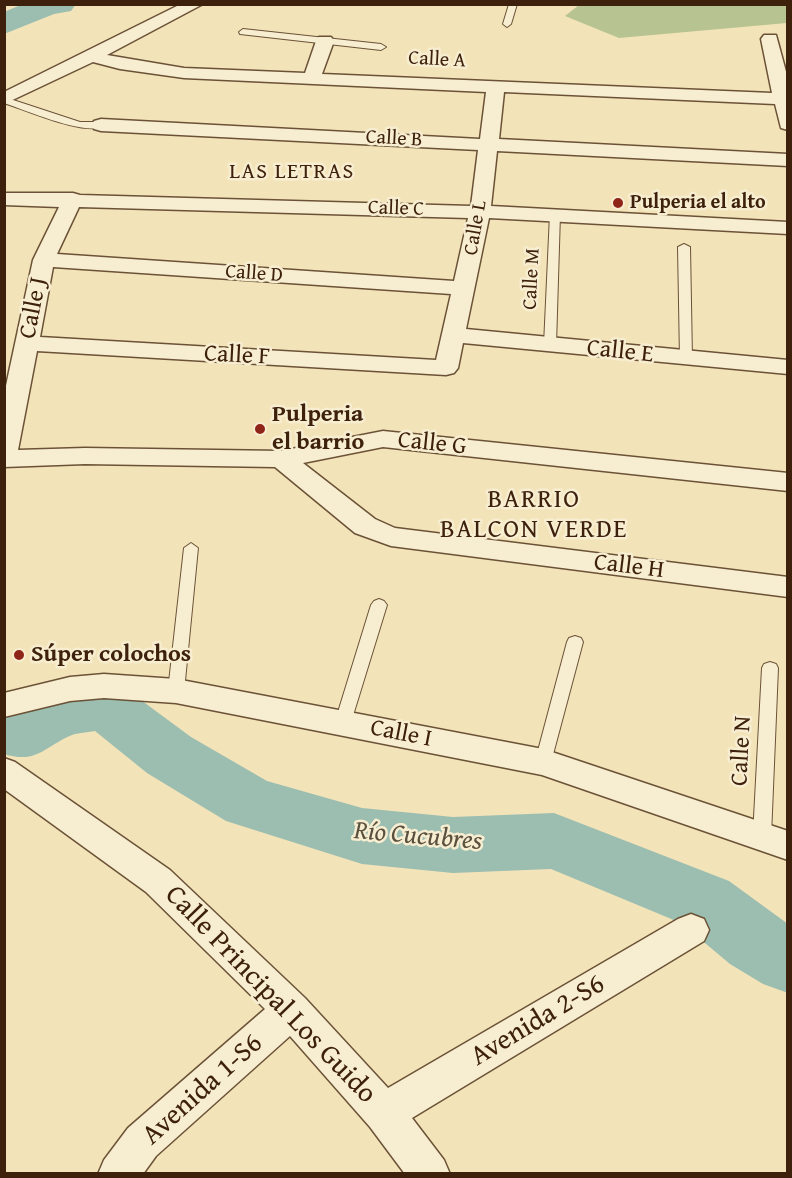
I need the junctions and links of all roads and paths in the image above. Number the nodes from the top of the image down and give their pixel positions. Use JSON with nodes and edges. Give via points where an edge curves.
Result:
{"nodes":[{"id":1,"x":195,"y":4,"type":"edge"},
{"id":2,"x":513,"y":4,"type":"edge"},
{"id":3,"x":507,"y":24,"type":"dead end"},
{"id":4,"x":243,"y":32,"type":"dead end"},
{"id":5,"x":770,"y":39,"type":"dead end"},
{"id":6,"x":325,"y":41,"type":"junction"},
{"id":7,"x":381,"y":47,"type":"dead end"},
{"id":8,"x":92,"y":56,"type":"junction"},
{"id":9,"x":312,"y":77,"type":"junction"},
{"id":10,"x":496,"y":86,"type":"junction"},
{"id":11,"x":781,"y":99,"type":"junction"},
{"id":12,"x":4,"y":100,"type":"edge"},
{"id":13,"x":788,"y":124,"type":"edge"},
{"id":14,"x":101,"y":125,"type":"joint"},
{"id":15,"x":488,"y":144,"type":"junction"},
{"id":16,"x":788,"y":160,"type":"edge"},
{"id":17,"x":4,"y":199,"type":"edge"},
{"id":18,"x":74,"y":199,"type":"junction"},
{"id":19,"x":480,"y":212,"type":"junction"},
{"id":20,"x":555,"y":214,"type":"junction"},
{"id":21,"x":788,"y":228,"type":"edge"},
{"id":22,"x":684,"y":247,"type":"dead end"},
{"id":23,"x":44,"y":260,"type":"junction"},
{"id":24,"x":465,"y":288,"type":"junction"},
{"id":25,"x":454,"y":334,"type":"junction"},
{"id":26,"x":28,"y":343,"type":"junction"},
{"id":27,"x":550,"y":345,"type":"junction"},
{"id":28,"x":686,"y":359,"type":"junction"},
{"id":29,"x":788,"y":367,"type":"edge"},
{"id":30,"x":446,"y":368,"type":"joint"},
{"id":31,"x":4,"y":459,"type":"edge"},
{"id":32,"x":281,"y":459,"type":"junction"},
{"id":33,"x":788,"y":482,"type":"edge"},
{"id":34,"x":191,"y":548,"type":"dead end"},
{"id":35,"x":788,"y":587,"type":"edge"},
{"id":36,"x":379,"y":605,"type":"dead end"},
{"id":37,"x":575,"y":642,"type":"dead end"},
{"id":38,"x":770,"y":668,"type":"dead end"},
{"id":39,"x":176,"y":692,"type":"junction"},
{"id":40,"x":4,"y":705,"type":"edge"},
{"id":41,"x":343,"y":722,"type":"junction"},
{"id":42,"x":543,"y":762,"type":"junction"},
{"id":43,"x":5,"y":773,"type":"edge"},
{"id":44,"x":775,"y":841,"type":"edge"},
{"id":45,"x":691,"y":930,"type":"dead end"},
{"id":46,"x":292,"y":1010,"type":"junction"},
{"id":47,"x":384,"y":1113,"type":"junction"},
{"id":48,"x":118,"y":1173,"type":"edge"},
{"id":49,"x":430,"y":1173,"type":"edge"}],
"edges":[{"from":1,"to":8,"type":"street"},
{"from":2,"to":3,"type":"lane"},
{"from":4,"to":6,"type":"lane"},
{"from":5,"to":11,"type":"street"},
{"from":6,"to":7,"type":"lane"},
{"from":6,"to":9,"type":"street"},
{"from":8,"to":9,"type":"street","name":"Calle A","via":[[184,73]]},
{"from":8,"to":12,"type":"street"},
{"from":9,"to":10,"type":"street","name":"Calle A"},
{"from":10,"to":11,"type":"street","name":"Calle A"},
{"from":10,"to":15,"type":"street","name":"Calle L"},
{"from":11,"to":13,"type":"street"},
{"from":12,"to":14,"type":"lane","name":"Calle B","via":[[70,123]]},
{"from":14,"to":15,"type":"street","name":"Calle B"},
{"from":15,"to":16,"type":"street","name":"Calle B"},
{"from":15,"to":19,"type":"street","name":"Calle L"},
{"from":17,"to":18,"type":"street","name":"Calle C"},
{"from":18,"to":19,"type":"street","name":"Calle C"},
{"from":18,"to":23,"type":"street","name":"Calle J"},
{"from":19,"to":20,"type":"street","name":"Calle C"},
{"from":19,"to":24,"type":"street","name":"Calle L"},
{"from":20,"to":21,"type":"street","name":"Calle C"},
{"from":20,"to":27,"type":"lane","name":"Calle M"},
{"from":22,"to":28,"type":"lane"},
{"from":23,"to":24,"type":"street","name":"Calle D"},
{"from":23,"to":26,"type":"street","name":"Calle J"},
{"from":24,"to":25,"type":"street","name":"Calle L"},
{"from":25,"to":27,"type":"street","name":"Calle E"},
{"from":25,"to":30,"type":"street","name":"Calle L"},
{"from":26,"to":30,"type":"street","name":"Calle F"},
{"from":26,"to":31,"type":"street","name":"Calle J"},
{"from":27,"to":28,"type":"street","name":"Calle E"},
{"from":28,"to":29,"type":"street","name":"Calle E"},
{"from":31,"to":32,"type":"street","name":"Calle G"},
{"from":32,"to":33,"type":"street","name":"Calle G","via":[[383,439]]},
{"from":32,"to":35,"type":"street","name":"Calle H","via":[[365,526],[391,537]]},
{"from":34,"to":39,"type":"lane"},
{"from":36,"to":41,"type":"lane"},
{"from":37,"to":42,"type":"lane"},
{"from":38,"to":44,"type":"lane","name":"Calle N"},
{"from":39,"to":40,"type":"street","name":"Calle I","via":[[104,686],[70,689]]},
{"from":39,"to":41,"type":"street","name":"Calle I"},
{"from":41,"to":42,"type":"street","name":"Calle I"},
{"from":42,"to":44,"type":"street","name":"Calle I"},
{"from":43,"to":46,"type":"street","name":"Calle Principal Los Guido","via":[[158,881]]},
{"from":45,"to":47,"type":"street","name":"Avenida 2-S6"},
{"from":46,"to":47,"type":"street","name":"Calle Principal Los Guido"},
{"from":46,"to":48,"type":"street","name":"Avenida 1-S6","via":[[142,1142]]},
{"from":47,"to":49,"type":"street","name":"Calle Principal Los Guido"}]}
